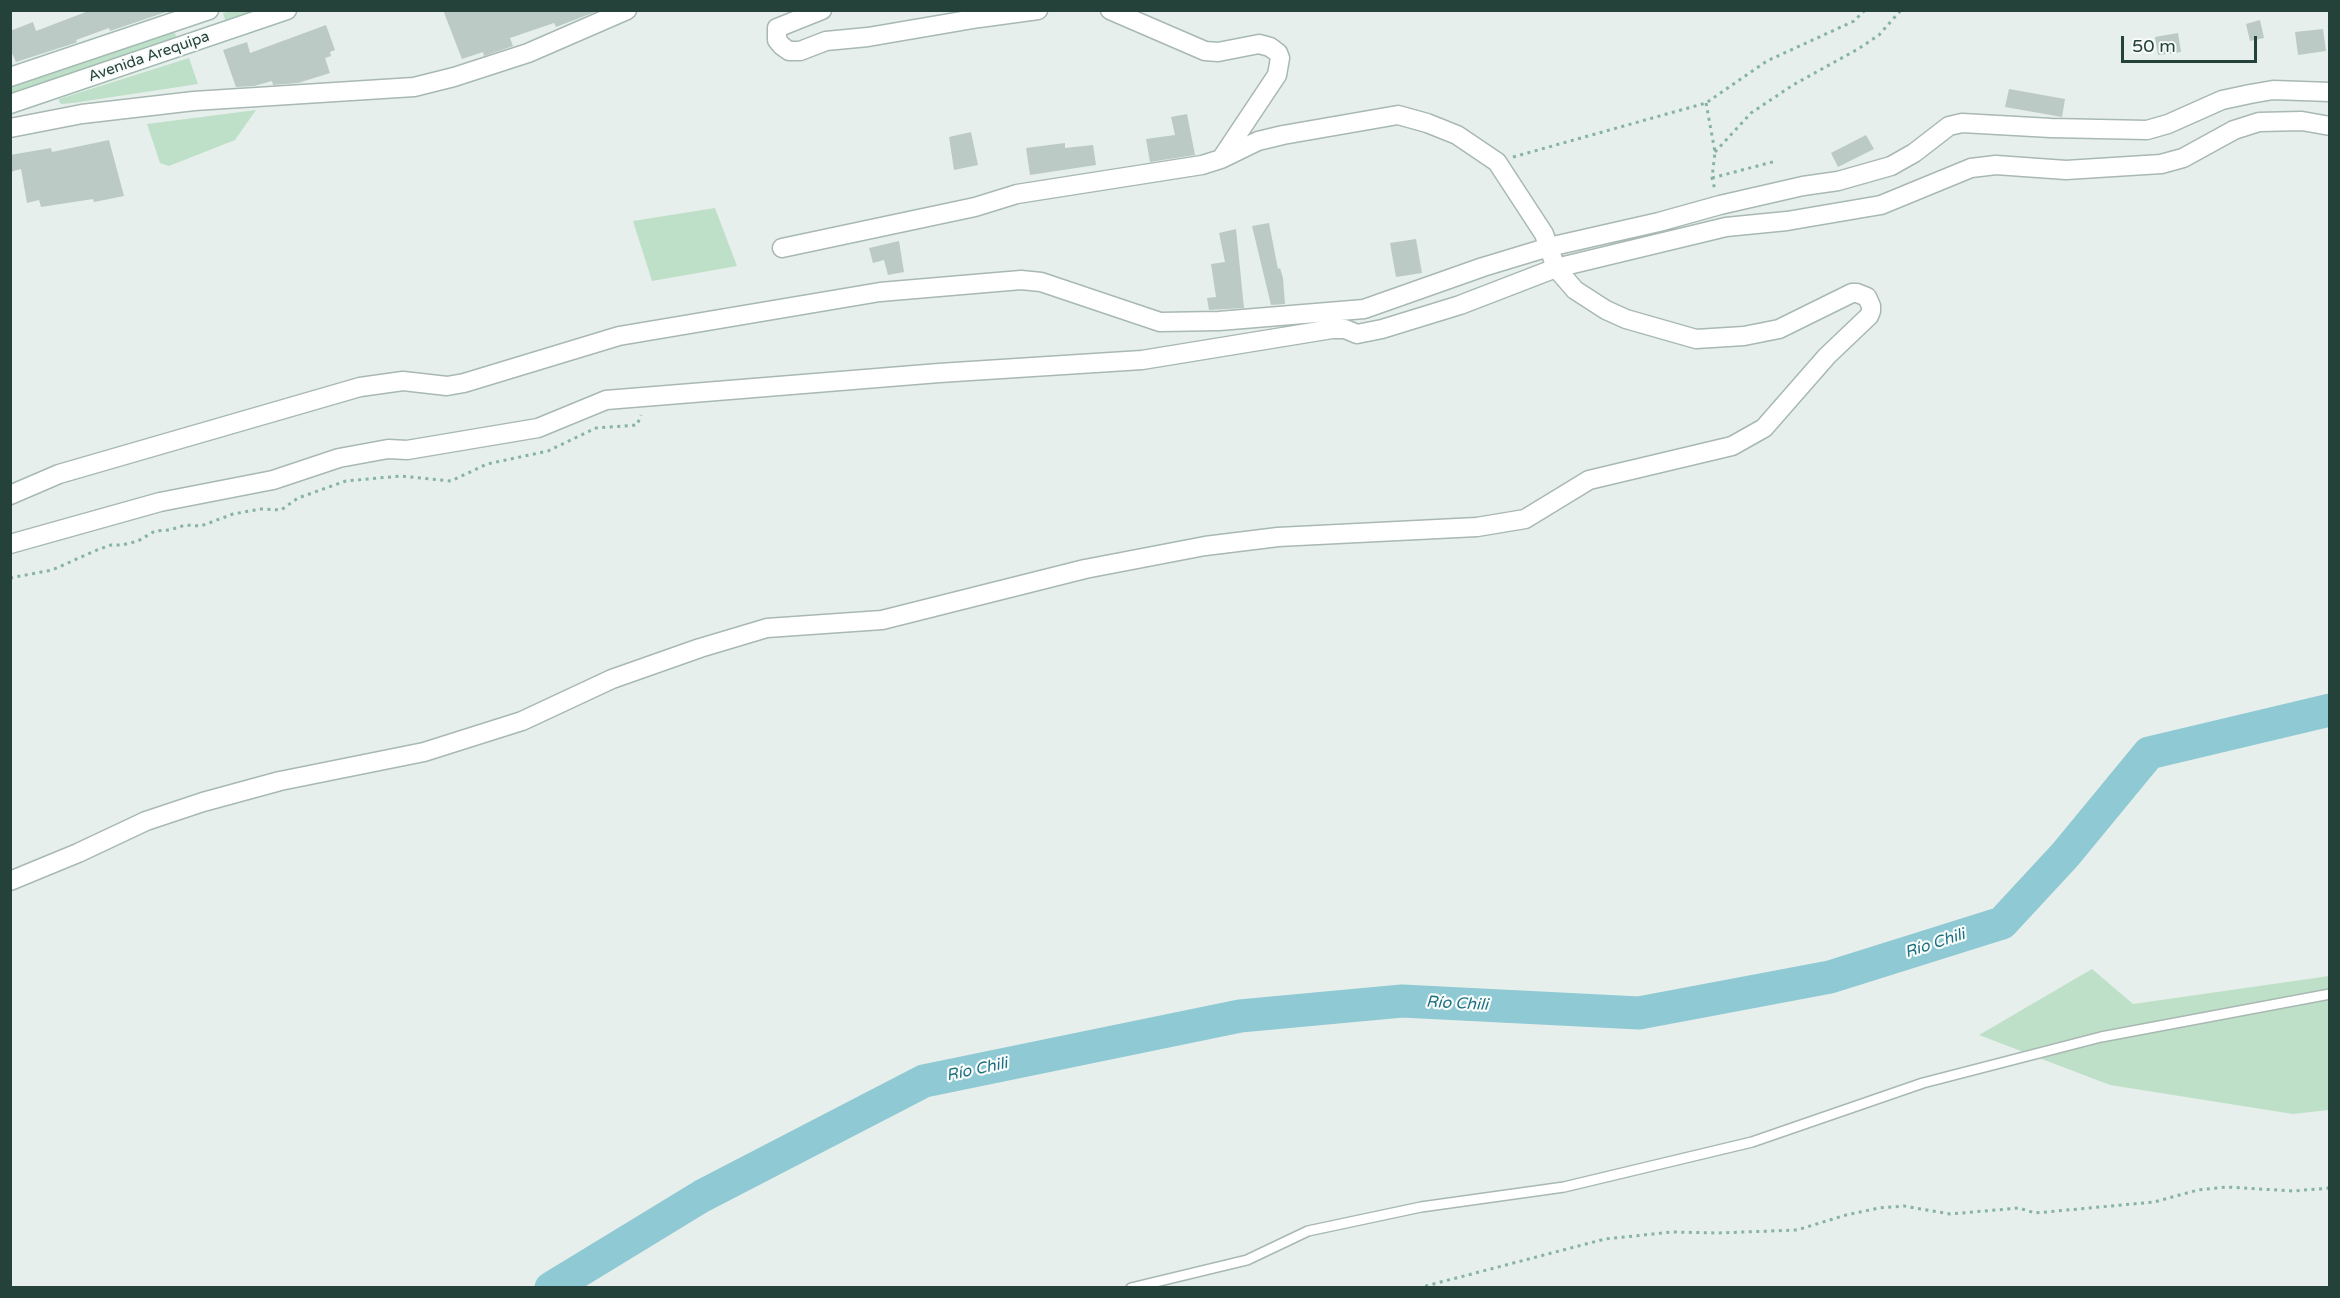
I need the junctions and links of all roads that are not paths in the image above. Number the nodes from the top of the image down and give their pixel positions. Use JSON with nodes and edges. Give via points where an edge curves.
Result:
{"nodes":[{"id":1,"x":287,"y":10,"type":"edge"},
{"id":2,"x":627,"y":10,"type":"edge"},
{"id":3,"x":822,"y":10,"type":"edge"},
{"id":4,"x":1038,"y":10,"type":"edge"},
{"id":5,"x":1110,"y":10,"type":"edge"},
{"id":6,"x":199,"y":12,"type":"edge"},
{"id":7,"x":204,"y":39,"type":"junction"},
{"id":8,"x":10,"y":77,"type":"edge"},
{"id":9,"x":2330,"y":92,"type":"edge"},
{"id":10,"x":10,"y":104,"type":"edge"},
{"id":11,"x":2330,"y":126,"type":"edge"},
{"id":12,"x":10,"y":128,"type":"edge"},
{"id":13,"x":1221,"y":159,"type":"junction"},
{"id":14,"x":1549,"y":247,"type":"junction"},
{"id":15,"x":782,"y":248,"type":"dead end"},
{"id":16,"x":1556,"y":268,"type":"junction"},
{"id":17,"x":10,"y":495,"type":"edge"},
{"id":18,"x":10,"y":544,"type":"edge"},
{"id":19,"x":10,"y":881,"type":"edge"},
{"id":20,"x":2330,"y":994,"type":"edge"},
{"id":21,"x":1131,"y":1287,"type":"edge"}],
"edges":[{"from":1,"to":7,"type":"street","name":"Avenida Arequipa"},
{"from":2,"to":12,"type":"street","via":[[528,53],[414,87],[194,101],[82,114]]},
{"from":3,"to":4,"type":"street","via":[[777,28],[777,40],[789,51],[800,51],[826,41]]},
{"from":5,"to":13,"type":"street","via":[[1205,51],[1259,44],[1278,53],[1278,75]]},
{"from":6,"to":7,"type":"street"},
{"from":6,"to":8,"type":"street","name":"Avenida Arequipa"},
{"from":7,"to":10,"type":"street","name":"Avenida Arequipa"},
{"from":9,"to":14,"type":"street","via":[[2273,90],[2250,94],[2222,100],[2147,130],[1962,123],[1949,126],[1891,166]]},
{"from":11,"to":16,"type":"street","via":[[2302,121],[2259,122],[2234,130],[2183,158],[2161,164],[2066,170],[1977,166],[1881,205],[1726,227]]},
{"from":13,"to":14,"type":"street","via":[[1258,141],[1398,115],[1457,135],[1497,162]]},
{"from":13,"to":15,"type":"street","via":[[1017,194],[975,207]]},
{"from":14,"to":16,"type":"street"},
{"from":14,"to":17,"type":"street","via":[[1364,309],[1218,321],[1160,322],[1041,282],[1021,280],[880,292],[619,336],[464,383],[447,386],[403,381],[360,387],[59,474]]},
{"from":16,"to":18,"type":"street","via":[[1460,305],[1358,334],[1332,329],[1142,360],[606,400],[538,428],[339,458],[273,480],[160,502]]},
{"from":16,"to":19,"type":"street","via":[[1575,290],[1606,310],[1696,339],[1779,329],[1852,293],[1867,297],[1871,311],[1764,428],[1732,446],[1589,480],[1525,519],[1477,527],[1278,537],[1205,546],[1084,569],[882,620],[767,628],[634,671],[522,721],[424,752],[214,798],[147,821]]},
{"from":20,"to":21,"type":"lane","via":[[2101,1037],[1923,1083],[1752,1142],[1564,1187],[1421,1207],[1308,1231],[1247,1260]]}]}
